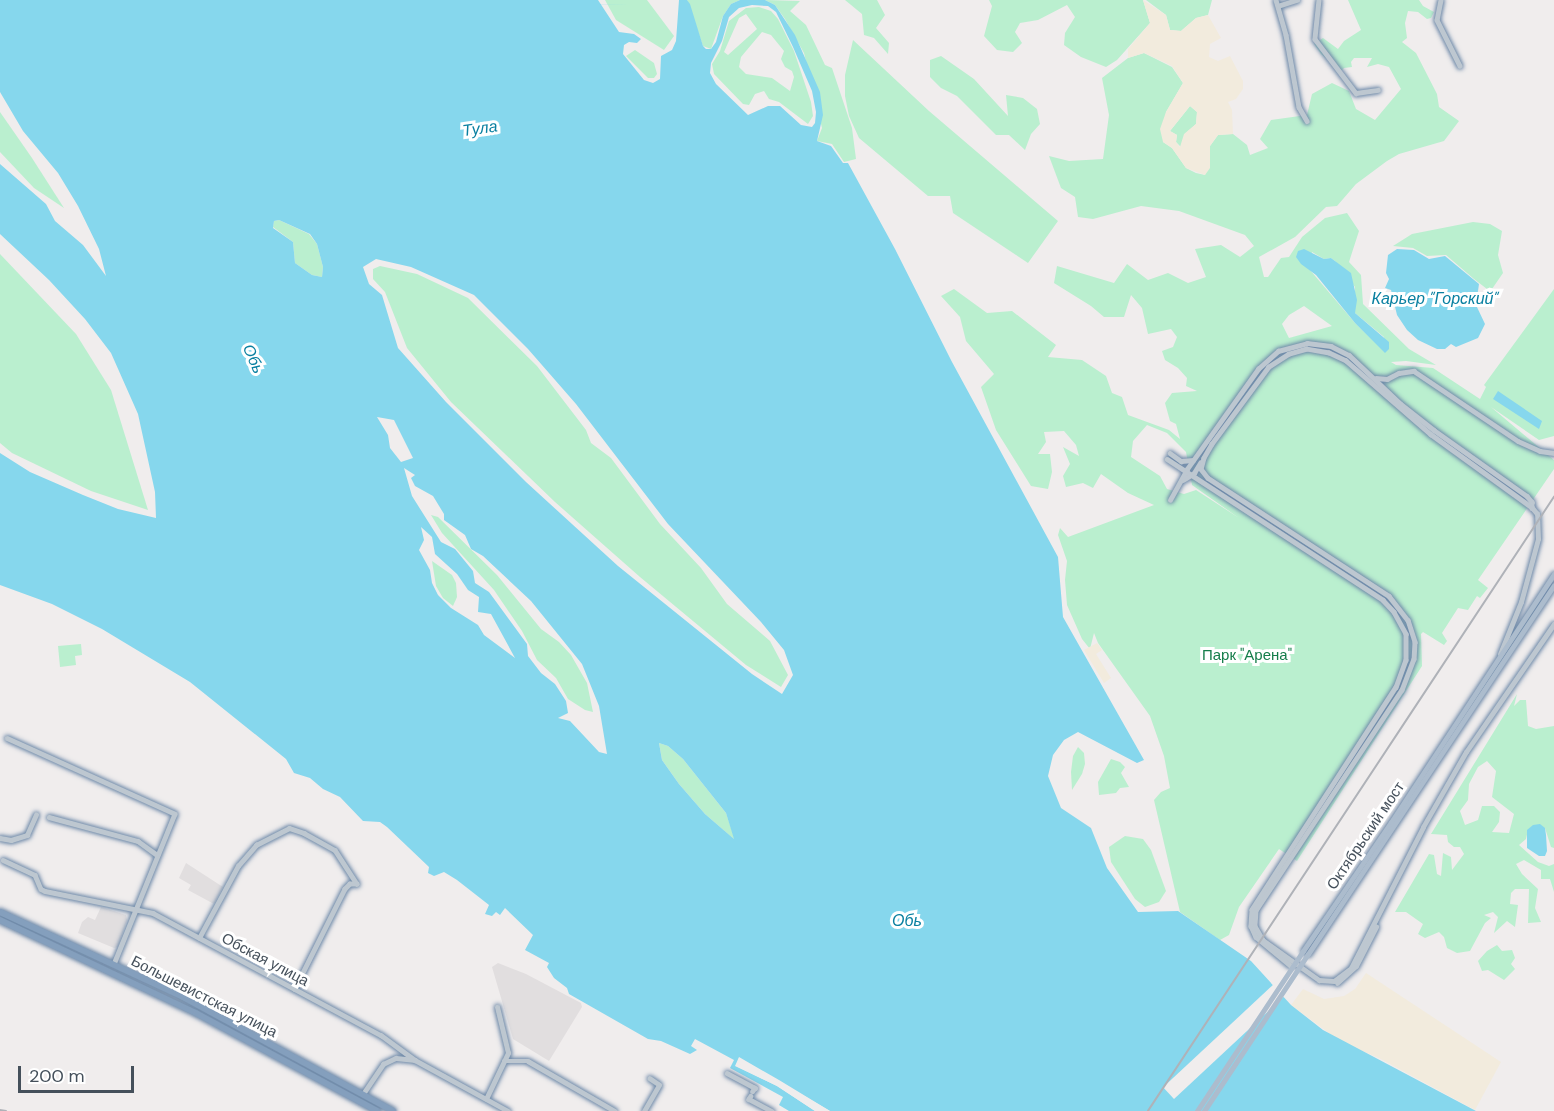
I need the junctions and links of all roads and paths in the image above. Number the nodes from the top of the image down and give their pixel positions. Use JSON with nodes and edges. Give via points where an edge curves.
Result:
{"nodes":[{"id":1,"x":1276,"y":0,"type":"edge"},
{"id":2,"x":1297,"y":0,"type":"edge"},
{"id":3,"x":1319,"y":0,"type":"edge"},
{"id":4,"x":1441,"y":0,"type":"edge"},
{"id":5,"x":1278,"y":6,"type":"junction"},
{"id":6,"x":1460,"y":66,"type":"dead end"},
{"id":7,"x":1378,"y":90,"type":"dead end"},
{"id":8,"x":1306,"y":121,"type":"dead end"},
{"id":9,"x":1358,"y":366,"type":"junction"},
{"id":10,"x":1391,"y":376,"type":"junction"},
{"id":11,"x":1375,"y":378,"type":"junction"},
{"id":12,"x":1248,"y":382,"type":"junction"},
{"id":13,"x":1253,"y":386,"type":"junction"},
{"id":14,"x":1386,"y":392,"type":"junction"},
{"id":15,"x":1217,"y":432,"type":"junction"},
{"id":16,"x":1170,"y":453,"type":"dead end"},
{"id":17,"x":1554,"y":453,"type":"edge"},
{"id":18,"x":1196,"y":458,"type":"junction"},
{"id":19,"x":1204,"y":458,"type":"junction"},
{"id":20,"x":1167,"y":459,"type":"dead end"},
{"id":21,"x":1181,"y":461,"type":"junction"},
{"id":22,"x":1178,"y":466,"type":"junction"},
{"id":23,"x":1191,"y":470,"type":"junction"},
{"id":24,"x":1204,"y":475,"type":"junction"},
{"id":25,"x":1199,"y":479,"type":"junction"},
{"id":26,"x":1183,"y":480,"type":"junction"},
{"id":27,"x":1170,"y":501,"type":"dead end"},
{"id":28,"x":1280,"y":529,"type":"junction"},
{"id":29,"x":1338,"y":566,"type":"junction"},
{"id":30,"x":1554,"y":573,"type":"edge"},
{"id":31,"x":1554,"y":585,"type":"edge"},
{"id":32,"x":1554,"y":624,"type":"edge"},
{"id":33,"x":1554,"y":629,"type":"edge"},
{"id":34,"x":1498,"y":658,"type":"junction"},
{"id":35,"x":8,"y":738,"type":"dead end"},
{"id":36,"x":36,"y":815,"type":"dead end"},
{"id":37,"x":49,"y":817,"type":"dead end"},
{"id":38,"x":0,"y":838,"type":"edge"},
{"id":39,"x":156,"y":855,"type":"junction"},
{"id":40,"x":3,"y":860,"type":"dead end"},
{"id":41,"x":136,"y":910,"type":"junction"},
{"id":42,"x":0,"y":912,"type":"edge"},
{"id":43,"x":0,"y":920,"type":"edge"},
{"id":44,"x":199,"y":938,"type":"junction"},
{"id":45,"x":1305,"y":952,"type":"junction"},
{"id":46,"x":114,"y":964,"type":"junction"},
{"id":47,"x":294,"y":989,"type":"junction"},
{"id":48,"x":497,"y":1007,"type":"dead end"},
{"id":49,"x":415,"y":1060,"type":"junction"},
{"id":50,"x":504,"y":1061,"type":"junction"},
{"id":51,"x":727,"y":1073,"type":"dead end"},
{"id":52,"x":650,"y":1080,"type":"dead end"},
{"id":53,"x":363,"y":1094,"type":"junction"},
{"id":54,"x":486,"y":1099,"type":"junction"},
{"id":55,"x":377,"y":1111,"type":"edge"},
{"id":56,"x":393,"y":1111,"type":"edge"},
{"id":57,"x":508,"y":1111,"type":"edge"},
{"id":58,"x":615,"y":1111,"type":"edge"},
{"id":59,"x":644,"y":1111,"type":"edge"},
{"id":60,"x":771,"y":1111,"type":"edge"},
{"id":61,"x":1197,"y":1111,"type":"edge"},
{"id":62,"x":1204,"y":1111,"type":"edge"}],
"edges":[{"from":1,"to":5,"type":"street"},
{"from":2,"to":5,"type":"street"},
{"from":3,"to":7,"type":"street","via":[[1315,39],[1356,93]]},
{"from":4,"to":6,"type":"street","via":[[1437,20]]},
{"from":5,"to":8,"type":"street","via":[[1299,107]]},
{"from":9,"to":11,"type":"street"},
{"from":9,"to":12,"type":"street","via":[[1331,346],[1301,344],[1286,347],[1268,358]]},
{"from":9,"to":13,"type":"street","via":[[1329,352],[1307,349],[1280,359]]},
{"from":9,"to":14,"type":"street"},
{"from":10,"to":11,"type":"street"},
{"from":10,"to":14,"type":"street"},
{"from":10,"to":17,"type":"street","via":[[1414,371],[1518,441]]},
{"from":11,"to":14,"type":"street"},
{"from":12,"to":13,"type":"street"},
{"from":12,"to":15,"type":"street"},
{"from":13,"to":15,"type":"street"},
{"from":14,"to":34,"type":"street","via":[[1431,435],[1472,460],[1537,514],[1538,539],[1521,602]]},
{"from":15,"to":18,"type":"street"},
{"from":15,"to":19,"type":"street"},
{"from":16,"to":21,"type":"street"},
{"from":18,"to":21,"type":"street"},
{"from":18,"to":23,"type":"street"},
{"from":19,"to":23,"type":"street"},
{"from":19,"to":24,"type":"street"},
{"from":20,"to":22,"type":"street"},
{"from":21,"to":23,"type":"street"},
{"from":22,"to":23,"type":"street"},
{"from":22,"to":26,"type":"street"},
{"from":23,"to":24,"type":"street"},
{"from":23,"to":25,"type":"street"},
{"from":23,"to":26,"type":"street"},
{"from":24,"to":28,"type":"street"},
{"from":25,"to":26,"type":"street"},
{"from":25,"to":28,"type":"street"},
{"from":26,"to":27,"type":"street"},
{"from":28,"to":29,"type":"street"},
{"from":29,"to":32,"type":"street","via":[[1389,596],[1400,608],[1413,632],[1414,659],[1402,690],[1256,911],[1255,926],[1263,940],[1323,982],[1339,979],[1351,968],[1466,752]]},
{"from":29,"to":33,"type":"street","via":[[1394,612],[1406,634],[1406,660],[1396,687],[1256,902],[1250,918],[1260,942],[1322,984],[1342,981],[1356,966],[1445,791],[1483,729]]},
{"from":30,"to":34,"type":"main road","name":"Октябрьский мост"},
{"from":31,"to":45,"type":"main road","name":"Октябрьский мост"},
{"from":34,"to":45,"type":"main road","name":"Октябрьский мост"},
{"from":35,"to":39,"type":"street","via":[[174,814]]},
{"from":36,"to":38,"type":"street","via":[[27,835],[11,840]]},
{"from":37,"to":39,"type":"street","via":[[138,841]]},
{"from":39,"to":41,"type":"street"},
{"from":40,"to":41,"type":"street","name":"Обская улица","via":[[35,875],[45,891]]},
{"from":41,"to":44,"type":"street","name":"Обская улица","via":[[153,913]]},
{"from":41,"to":46,"type":"street"},
{"from":42,"to":46,"type":"highway","name":"Большевистская улица"},
{"from":43,"to":55,"type":"highway","name":"Большевистская улица","via":[[196,1013]]},
{"from":44,"to":47,"type":"street","name":"Обская улица"},
{"from":44,"to":47,"type":"street","via":[[238,866],[256,845],[289,828],[320,841],[338,853],[357,884],[345,889]]},
{"from":45,"to":61,"type":"main road","name":"Октябрьский мост","bridge":true},
{"from":45,"to":62,"type":"main road","name":"Октябрьский мост","bridge":true},
{"from":46,"to":53,"type":"highway","name":"Большевистская улица"},
{"from":47,"to":49,"type":"street","name":"Обская улица","via":[[381,1035]]},
{"from":48,"to":50,"type":"street","via":[[507,1047]]},
{"from":49,"to":53,"type":"street","via":[[396,1058],[383,1064]]},
{"from":49,"to":54,"type":"street","name":"Обская улица"},
{"from":50,"to":54,"type":"street"},
{"from":50,"to":58,"type":"street","via":[[528,1061]]},
{"from":51,"to":60,"type":"street","via":[[755,1088],[749,1099]]},
{"from":52,"to":59,"type":"street","via":[[659,1084]]},
{"from":53,"to":56,"type":"highway","name":"Большевистская улица"},
{"from":54,"to":57,"type":"street","name":"Обская улица"}]}
